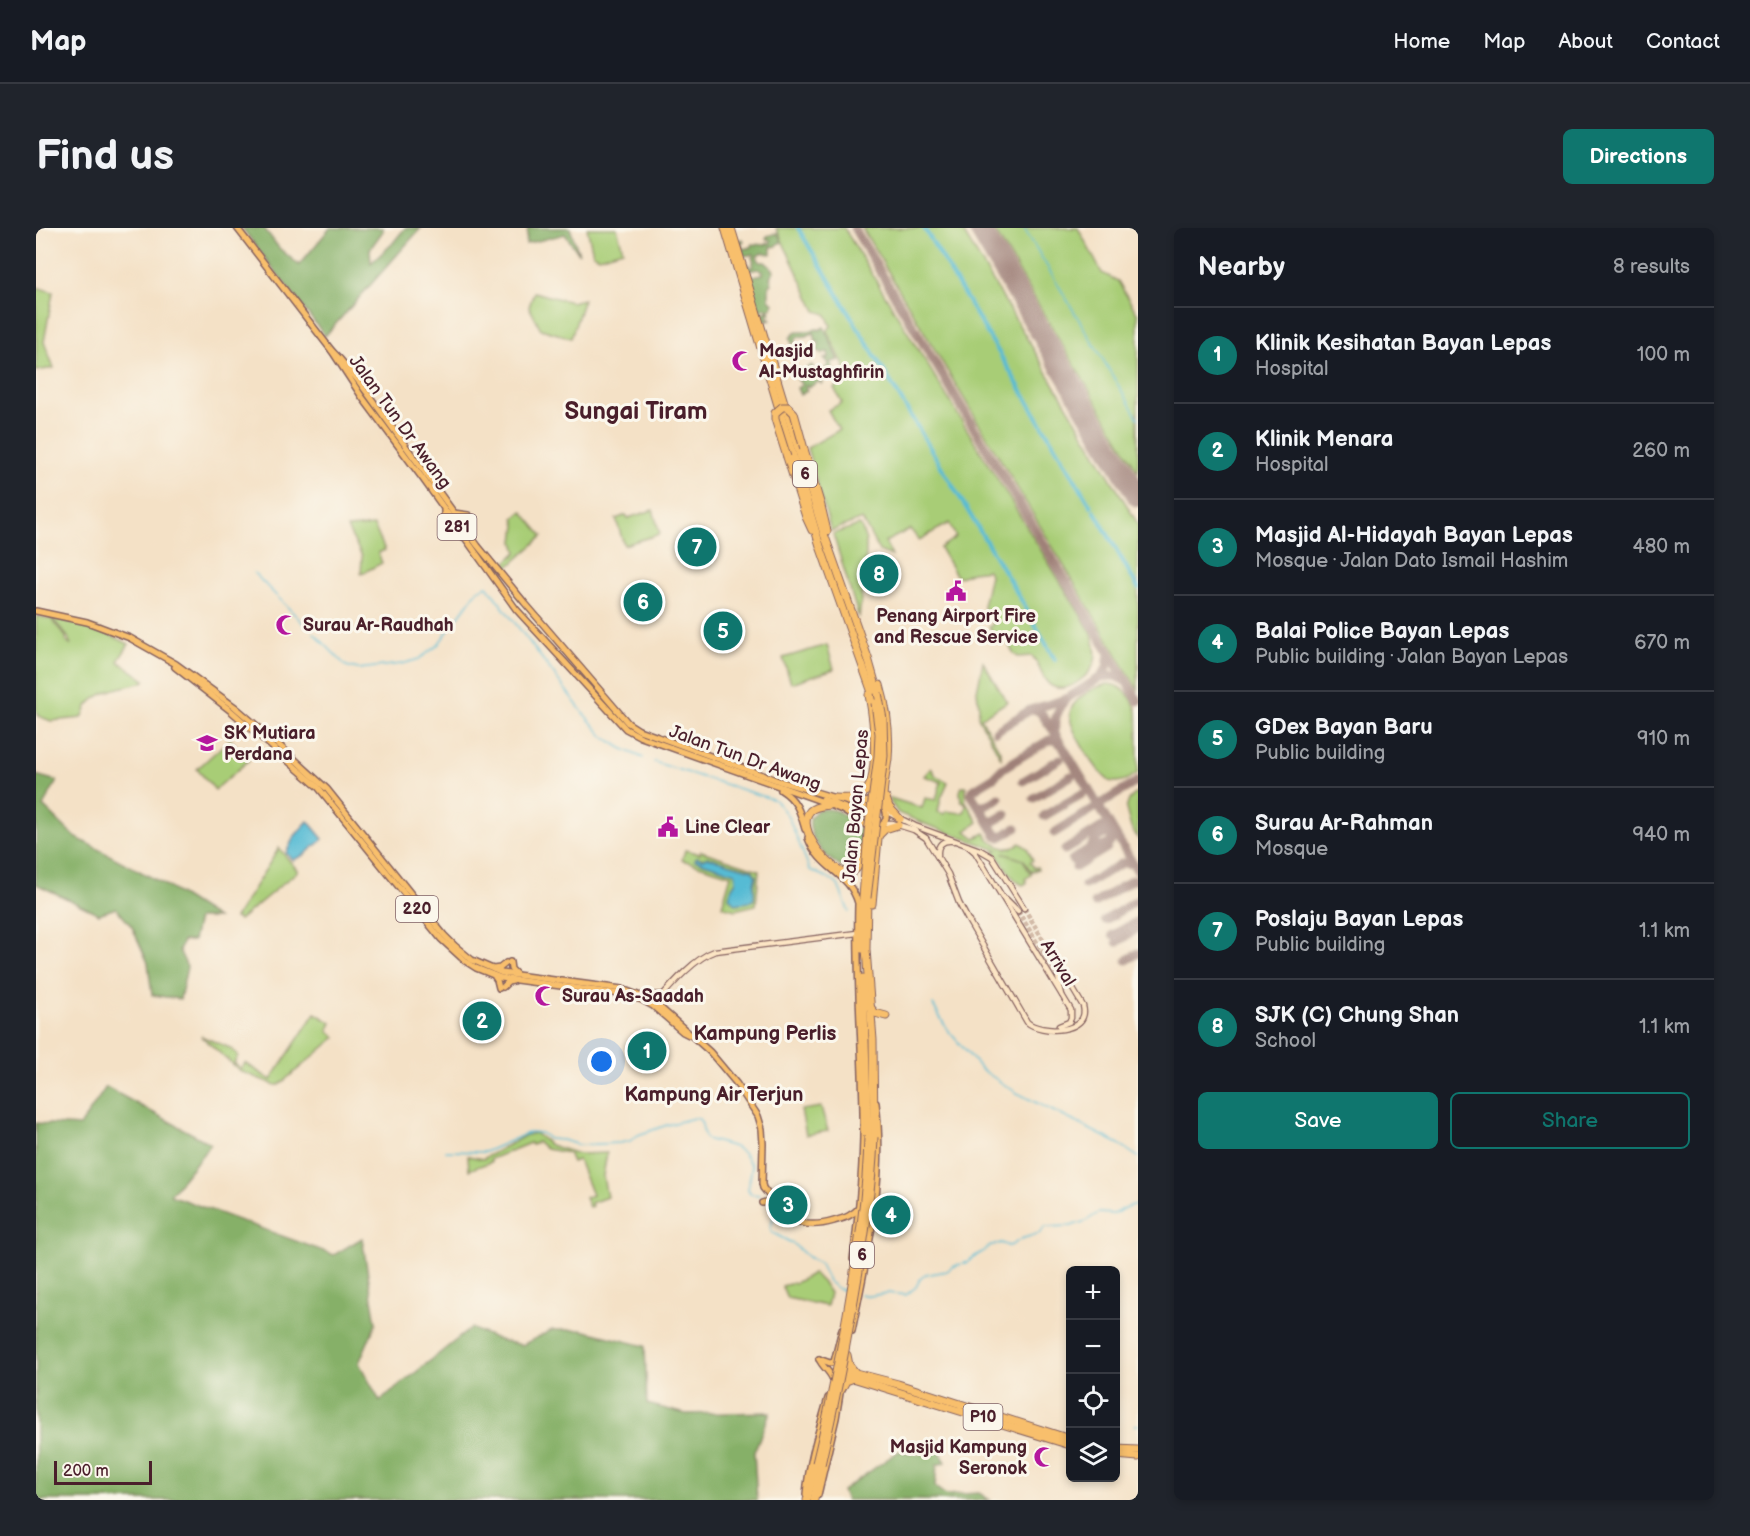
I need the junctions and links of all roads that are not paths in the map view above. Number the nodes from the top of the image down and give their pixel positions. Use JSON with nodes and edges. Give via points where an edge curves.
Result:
{"nodes":[{"id":1,"x":237,"y":228,"type":"edge"},
{"id":2,"x":725,"y":228,"type":"edge"},
{"id":3,"x":730,"y":228,"type":"edge"},
{"id":4,"x":332,"y":351,"type":"junction"},
{"id":5,"x":444,"y":508,"type":"junction"},
{"id":6,"x":454,"y":513,"type":"junction"},
{"id":7,"x":467,"y":536,"type":"junction"},
{"id":8,"x":820,"y":546,"type":"junction"},
{"id":9,"x":831,"y":551,"type":"junction"},
{"id":10,"x":524,"y":603,"type":"junction"},
{"id":11,"x":516,"y":609,"type":"junction"},
{"id":12,"x":36,"y":611,"type":"edge"},
{"id":13,"x":537,"y":618,"type":"junction"},
{"id":14,"x":529,"y":624,"type":"junction"},
{"id":15,"x":868,"y":658,"type":"junction"},
{"id":16,"x":863,"y":666,"type":"junction"},
{"id":17,"x":885,"y":781,"type":"junction"},
{"id":18,"x":766,"y":783,"type":"junction"},
{"id":19,"x":834,"y":798,"type":"junction"},
{"id":20,"x":818,"y":800,"type":"junction"},
{"id":21,"x":861,"y":804,"type":"junction"},
{"id":22,"x":829,"y":805,"type":"junction"},
{"id":23,"x":885,"y":809,"type":"junction"},
{"id":24,"x":899,"y":822,"type":"junction"},
{"id":25,"x":882,"y":825,"type":"junction"},
{"id":26,"x":868,"y":832,"type":"junction"},
{"id":27,"x":878,"y":838,"type":"junction"},
{"id":28,"x":960,"y":843,"type":"junction"},
{"id":29,"x":976,"y":850,"type":"junction"},
{"id":30,"x":938,"y":857,"type":"junction"},
{"id":31,"x":1001,"y":895,"type":"junction"},
{"id":32,"x":865,"y":898,"type":"junction"},
{"id":33,"x":857,"y":933,"type":"junction"},
{"id":34,"x":491,"y":972,"type":"junction"},
{"id":35,"x":516,"y":978,"type":"junction"},
{"id":36,"x":869,"y":988,"type":"junction"},
{"id":37,"x":638,"y":995,"type":"junction"},
{"id":38,"x":663,"y":995,"type":"junction"},
{"id":39,"x":1062,"y":996,"type":"junction"},
{"id":40,"x":654,"y":1005,"type":"junction"},
{"id":41,"x":870,"y":1007,"type":"junction"},
{"id":42,"x":872,"y":1024,"type":"junction"},
{"id":43,"x":1054,"y":1028,"type":"junction"},
{"id":44,"x":870,"y":1087,"type":"junction"},
{"id":45,"x":863,"y":1129,"type":"junction"},
{"id":46,"x":772,"y":1200,"type":"junction"},
{"id":47,"x":762,"y":1203,"type":"dead end"},
{"id":48,"x":859,"y":1208,"type":"junction"},
{"id":49,"x":849,"y":1217,"type":"junction"},
{"id":50,"x":857,"y":1226,"type":"junction"},
{"id":51,"x":853,"y":1257,"type":"junction"},
{"id":52,"x":866,"y":1259,"type":"junction"},
{"id":53,"x":852,"y":1264,"type":"junction"},
{"id":54,"x":864,"y":1266,"type":"junction"},
{"id":55,"x":843,"y":1326,"type":"junction"},
{"id":56,"x":847,"y":1355,"type":"junction"},
{"id":57,"x":840,"y":1372,"type":"junction"},
{"id":58,"x":855,"y":1375,"type":"junction"},
{"id":59,"x":833,"y":1380,"type":"junction"},
{"id":60,"x":841,"y":1389,"type":"junction"},
{"id":61,"x":824,"y":1410,"type":"junction"},
{"id":62,"x":838,"y":1410,"type":"junction"},
{"id":63,"x":1066,"y":1437,"type":"edge"},
{"id":64,"x":1066,"y":1443,"type":"edge"},
{"id":65,"x":1120,"y":1449,"type":"edge"},
{"id":66,"x":1138,"y":1450,"type":"edge"},
{"id":67,"x":1120,"y":1455,"type":"edge"},
{"id":68,"x":1138,"y":1457,"type":"edge"},
{"id":69,"x":818,"y":1464,"type":"junction"},
{"id":70,"x":806,"y":1500,"type":"edge"},
{"id":71,"x":815,"y":1500,"type":"edge"}],
"edges":[{"from":1,"to":4,"type":"main road","name":"Jalan Tun Dr Awang","number":"281"},
{"from":2,"to":8,"type":"highway","name":"Jalan Bayan Lepas","number":"6"},
{"from":3,"to":9,"type":"highway","name":"Jalan Bayan Lepas","number":"6"},
{"from":4,"to":5,"type":"main road","name":"Jalan Tun Dr Awang","number":"281"},
{"from":4,"to":6,"type":"main road","name":"Jalan Tun Dr Awang","number":"281","via":[[360,383]]},
{"from":5,"to":7,"type":"main road","name":"Jalan Tun Dr Awang","number":"281"},
{"from":5,"to":7,"type":"main road","via":[[444,531]]},
{"from":6,"to":7,"type":"main road","name":"Jalan Tun Dr Awang","number":"281"},
{"from":6,"to":7,"type":"main road","via":[[470,517]]},
{"from":7,"to":10,"type":"main road","name":"Jalan Tun Dr Awang","number":"281"},
{"from":7,"to":11,"type":"main road","name":"Jalan Tun Dr Awang","number":"281"},
{"from":8,"to":9,"type":"highway","bridge":true,"via":[[806,517],[776,419],[775,413],[782,407],[793,410]]},
{"from":8,"to":16,"type":"highway","name":"Jalan Bayan Lepas","number":"6"},
{"from":9,"to":15,"type":"highway","name":"Jalan Bayan Lepas","number":"6"},
{"from":10,"to":11,"type":"main road","via":[[522,610]]},
{"from":10,"to":13,"type":"main road","name":"Jalan Tun Dr Awang","number":"281"},
{"from":11,"to":14,"type":"main road","name":"Jalan Tun Dr Awang","number":"281"},
{"from":12,"to":34,"type":"main road","number":"220","via":[[105,627],[173,663],[318,787],[441,939],[465,961]]},
{"from":13,"to":14,"type":"main road","via":[[530,618]]},
{"from":13,"to":19,"type":"main road","name":"Jalan Tun Dr Awang","number":"281","via":[[635,728]]},
{"from":14,"to":18,"type":"main road","name":"Jalan Tun Dr Awang","number":"281","via":[[629,731]]},
{"from":15,"to":17,"type":"highway","via":[[885,705]]},
{"from":15,"to":32,"type":"highway","name":"Jalan Bayan Lepas","number":"6","bridge":true,"via":[[883,719],[884,756]]},
{"from":16,"to":19,"type":"highway","via":[[875,734],[870,784],[858,797]]},
{"from":16,"to":26,"type":"highway","name":"Jalan Bayan Lepas","number":"6","bridge":true,"via":[[875,701],[879,744]]},
{"from":17,"to":23,"type":"highway"},
{"from":17,"to":24,"type":"highway","via":[[887,804]]},
{"from":18,"to":20,"type":"main road","name":"Jalan Tun Dr Awang","number":"281"},
{"from":18,"to":33,"type":"main road","via":[[790,795],[801,813],[813,850],[855,894]]},
{"from":19,"to":21,"type":"main road","name":"Jalan Tun Dr Awang","number":"281"},
{"from":20,"to":21,"type":"main road","via":[[863,815],[868,808]]},
{"from":20,"to":22,"type":"main road","name":"Jalan Tun Dr Awang","number":"281"},
{"from":21,"to":23,"type":"main road","name":"Jalan Tun Dr Awang","number":"281","via":[[879,801]]},
{"from":22,"to":25,"type":"main road","name":"Jalan Tun Dr Awang","number":"281","via":[[874,830]]},
{"from":22,"to":26,"type":"highway","bridge":true,"via":[[811,811],[807,824],[818,850],[830,864],[845,873],[853,872]]},
{"from":23,"to":24,"type":"street"},
{"from":23,"to":25,"type":"main road"},
{"from":24,"to":25,"type":"street"},
{"from":24,"to":27,"type":"highway"},
{"from":24,"to":28,"type":"street"},
{"from":24,"to":30,"type":"street","via":[[926,838]]},
{"from":25,"to":27,"type":"highway"},
{"from":26,"to":32,"type":"highway","name":"Jalan Bayan Lepas","number":"6","bridge":true},
{"from":27,"to":36,"type":"highway"},
{"from":28,"to":29,"type":"street"},
{"from":28,"to":30,"type":"street","via":[[944,842],[938,847]]},
{"from":29,"to":31,"type":"street","name":"Arrival"},
{"from":29,"to":31,"type":"street","name":"Arrival","via":[[986,852],[996,861],[1021,909]]},
{"from":30,"to":43,"type":"street","via":[[958,903],[1027,1022],[1036,1028]]},
{"from":31,"to":39,"type":"street","name":"Arrival"},
{"from":32,"to":36,"type":"highway","name":"Jalan Bayan Lepas","number":"6"},
{"from":32,"to":44,"type":"highway","name":"Jalan Bayan Lepas","number":"6","via":[[862,945]]},
{"from":33,"to":38,"type":"street","via":[[715,951],[706,954]]},
{"from":33,"to":45,"type":"main road"},
{"from":34,"to":35,"type":"main road","number":"220"},
{"from":34,"to":35,"type":"main road","via":[[501,988]]},
{"from":34,"to":35,"type":"main road","via":[[508,962]]},
{"from":35,"to":37,"type":"main road","number":"220","via":[[609,987]]},
{"from":35,"to":40,"type":"main road","number":"220","via":[[616,993],[620,999],[626,996]]},
{"from":36,"to":41,"type":"highway","name":"Jalan Bayan Lepas","number":"6"},
{"from":37,"to":38,"type":"main road"},
{"from":37,"to":40,"type":"main road","number":"220"},
{"from":38,"to":40,"type":"street"},
{"from":39,"to":43,"type":"street","name":"Arrival","via":[[1071,1010],[1071,1018]]},
{"from":39,"to":43,"type":"street","via":[[1061,976],[1080,1000],[1082,1020],[1067,1028]]},
{"from":40,"to":46,"type":"main road","number":"220","via":[[723,1066],[758,1116],[763,1139],[762,1184]]},
{"from":41,"to":42,"type":"highway","name":"Jalan Bayan Lepas","number":"6"},
{"from":41,"to":42,"type":"highway","via":[[886,1016]]},
{"from":42,"to":44,"type":"highway","name":"Jalan Bayan Lepas","number":"6"},
{"from":44,"to":45,"type":"highway"},
{"from":44,"to":52,"type":"main road","name":"Jalan Bayan Lepas","via":[[879,1125],[873,1220]]},
{"from":44,"to":57,"type":"highway","name":"Jalan Bayan Lepas","number":"6","bridge":true,"via":[[871,1137]]},
{"from":45,"to":48,"type":"main road"},
{"from":46,"to":47,"type":"main road"},
{"from":46,"to":49,"type":"main road","via":[[785,1214],[804,1224]]},
{"from":48,"to":49,"type":"main road"},
{"from":48,"to":50,"type":"main road"},
{"from":49,"to":50,"type":"main road"},
{"from":50,"to":51,"type":"main road"},
{"from":51,"to":52,"type":"main road"},
{"from":51,"to":53,"type":"main road"},
{"from":52,"to":54,"type":"main road","name":"Jalan Bayan Lepas"},
{"from":53,"to":54,"type":"main road"},
{"from":53,"to":55,"type":"main road"},
{"from":54,"to":56,"type":"main road","name":"Jalan Bayan Lepas"},
{"from":55,"to":57,"type":"main road"},
{"from":55,"to":59,"type":"main road","via":[[834,1362],[819,1359]]},
{"from":56,"to":57,"type":"main road","name":"Jalan Bayan Lepas"},
{"from":56,"to":58,"type":"highway"},
{"from":57,"to":58,"type":"highway","number":"P10"},
{"from":57,"to":59,"type":"main road"},
{"from":57,"to":60,"type":"main road"},
{"from":57,"to":69,"type":"highway","number":"6","bridge":true},
{"from":58,"to":60,"type":"highway"},
{"from":58,"to":63,"type":"highway","number":"P10","via":[[889,1381]]},
{"from":58,"to":64,"type":"highway","number":"P10"},
{"from":59,"to":61,"type":"main road"},
{"from":60,"to":62,"type":"main road"},
{"from":61,"to":62,"type":"main road","via":[[831,1404]]},
{"from":61,"to":70,"type":"main road"},
{"from":62,"to":71,"type":"main road"},
{"from":65,"to":66,"type":"highway"},
{"from":67,"to":68,"type":"highway"},
{"from":69,"to":70,"type":"highway","number":"6"},
{"from":69,"to":71,"type":"highway","number":"6"}]}
